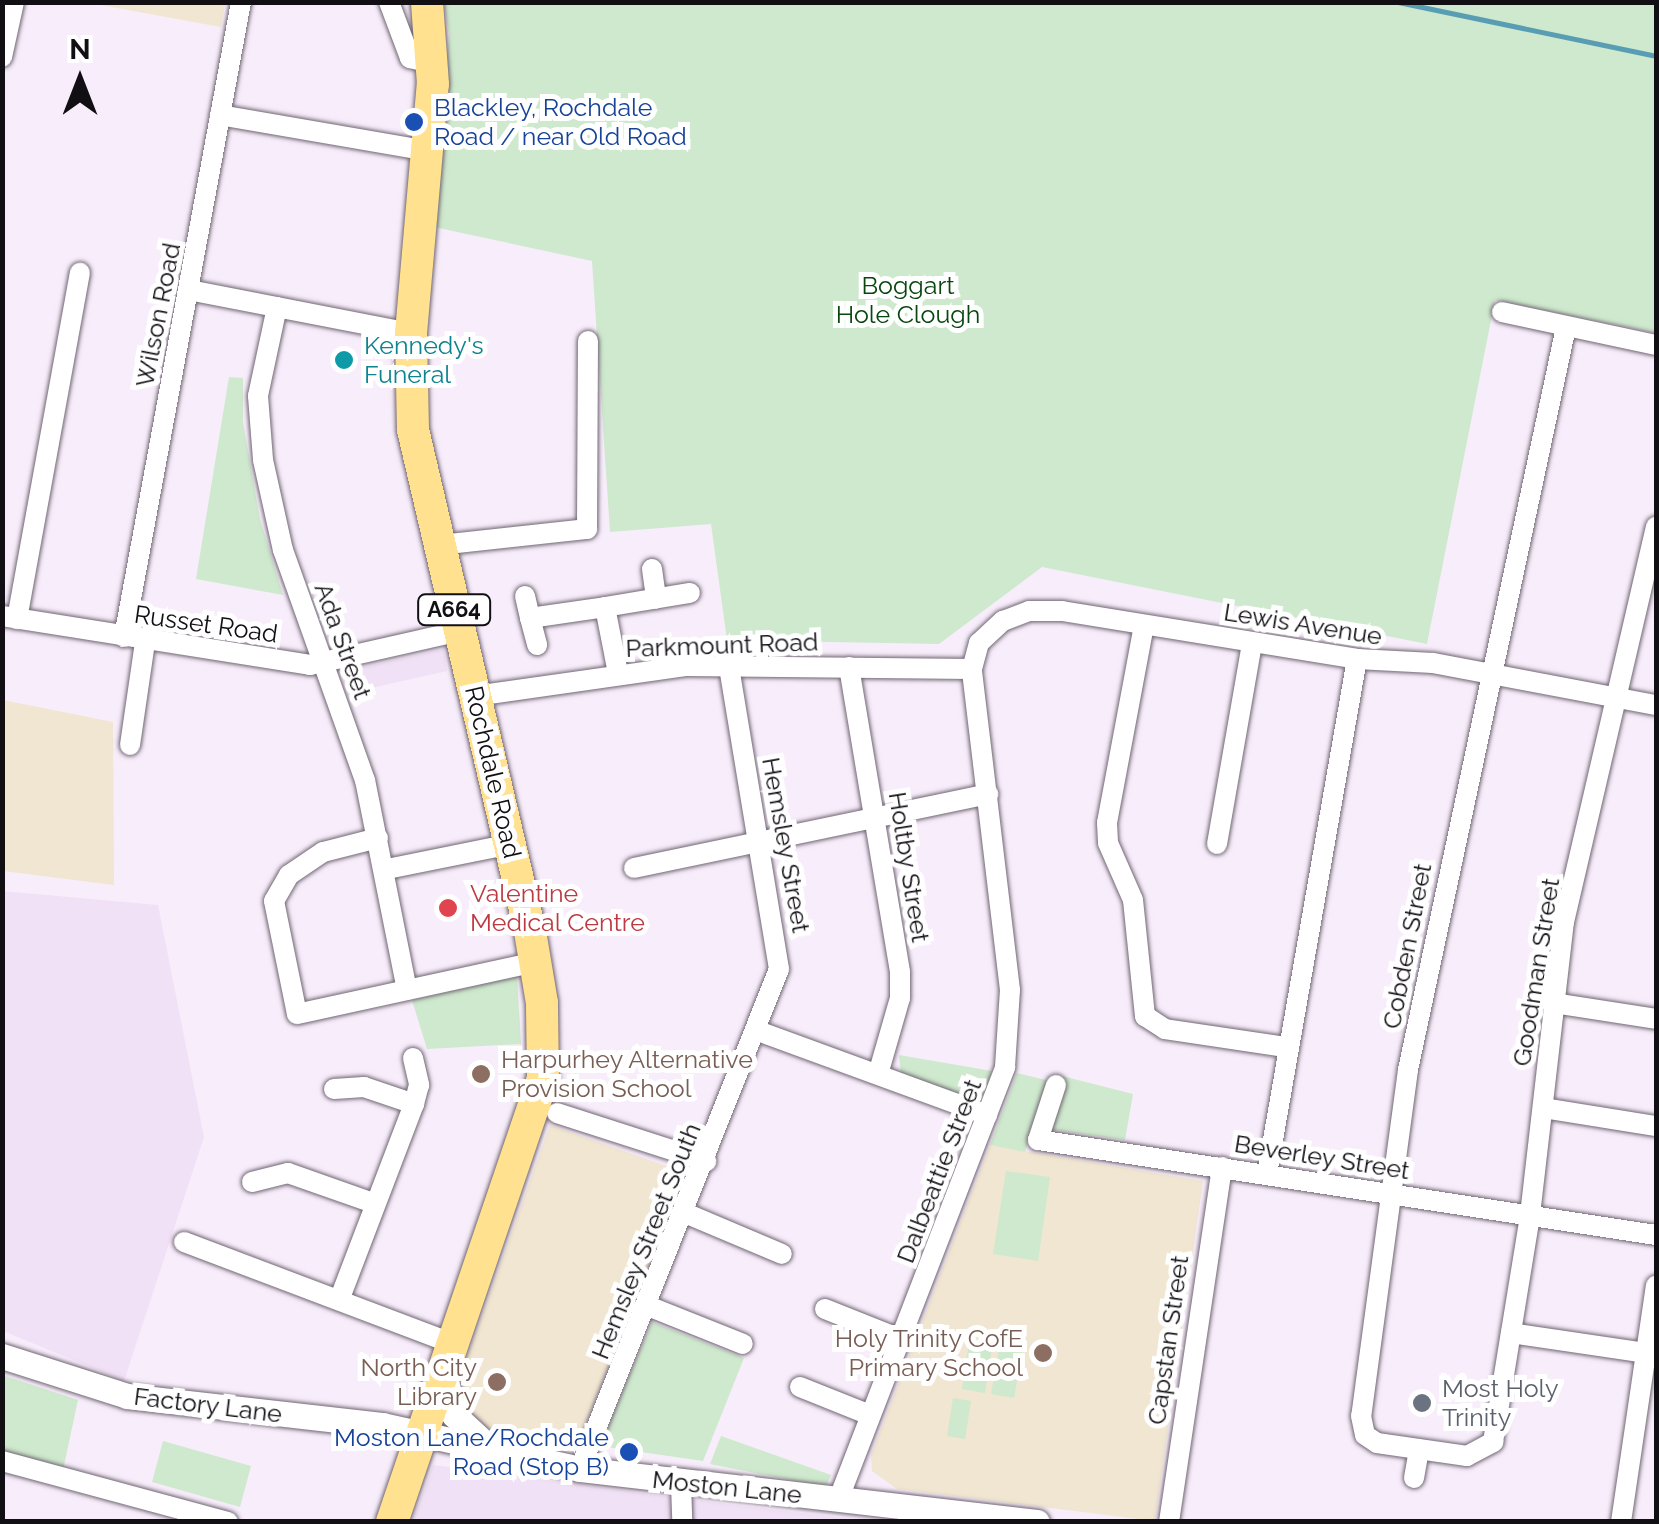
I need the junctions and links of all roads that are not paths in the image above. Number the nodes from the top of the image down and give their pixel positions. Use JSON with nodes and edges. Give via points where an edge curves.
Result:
{"nodes":[{"id":1,"x":14,"y":2,"type":"edge"},
{"id":2,"x":241,"y":2,"type":"edge"},
{"id":3,"x":389,"y":2,"type":"edge"},
{"id":4,"x":428,"y":2,"type":"edge"},
{"id":5,"x":2,"y":57,"type":"edge"},
{"id":6,"x":432,"y":63,"type":"junction"},
{"id":7,"x":220,"y":115,"type":"junction"},
{"id":8,"x":428,"y":151,"type":"junction"},
{"id":9,"x":80,"y":273,"type":"dead end"},
{"id":10,"x":189,"y":290,"type":"junction"},
{"id":11,"x":277,"y":307,"type":"junction"},
{"id":12,"x":1502,"y":312,"type":"dead end"},
{"id":13,"x":1566,"y":327,"type":"junction"},
{"id":14,"x":410,"y":332,"type":"junction"},
{"id":15,"x":588,"y":340,"type":"dead end"},
{"id":16,"x":1656,"y":345,"type":"edge"},
{"id":17,"x":1656,"y":527,"type":"edge"},
{"id":18,"x":438,"y":545,"type":"junction"},
{"id":19,"x":652,"y":569,"type":"dead end"},
{"id":20,"x":690,"y":593,"type":"dead end"},
{"id":21,"x":524,"y":596,"type":"dead end"},
{"id":22,"x":656,"y":599,"type":"junction"},
{"id":23,"x":605,"y":607,"type":"junction"},
{"id":24,"x":10,"y":618,"type":"edge"},
{"id":25,"x":530,"y":618,"type":"junction"},
{"id":26,"x":1144,"y":624,"type":"junction"},
{"id":27,"x":460,"y":631,"type":"junction"},
{"id":28,"x":134,"y":639,"type":"junction"},
{"id":29,"x":1252,"y":642,"type":"junction"},
{"id":30,"x":537,"y":646,"type":"dead end"},
{"id":31,"x":1357,"y":660,"type":"junction"},
{"id":32,"x":326,"y":663,"type":"junction"},
{"id":33,"x":729,"y":666,"type":"junction"},
{"id":34,"x":849,"y":667,"type":"junction"},
{"id":35,"x":972,"y":670,"type":"junction"},
{"id":36,"x":618,"y":673,"type":"junction"},
{"id":37,"x":1493,"y":673,"type":"junction"},
{"id":38,"x":475,"y":696,"type":"junction"},
{"id":39,"x":1621,"y":699,"type":"junction"},
{"id":40,"x":1656,"y":705,"type":"edge"},
{"id":41,"x":130,"y":745,"type":"dead end"},
{"id":42,"x":988,"y":794,"type":"junction"},
{"id":43,"x":876,"y":816,"type":"junction"},
{"id":44,"x":378,"y":838,"type":"junction"},
{"id":45,"x":760,"y":840,"type":"junction"},
{"id":46,"x":511,"y":844,"type":"junction"},
{"id":47,"x":1217,"y":844,"type":"dead end"},
{"id":48,"x":634,"y":868,"type":"dead end"},
{"id":49,"x":387,"y":869,"type":"junction"},
{"id":50,"x":536,"y":962,"type":"junction"},
{"id":51,"x":407,"y":990,"type":"junction"},
{"id":52,"x":1553,"y":1003,"type":"junction"},
{"id":53,"x":1656,"y":1019,"type":"edge"},
{"id":54,"x":758,"y":1032,"type":"junction"},
{"id":55,"x":1286,"y":1046,"type":"junction"},
{"id":56,"x":414,"y":1058,"type":"dead end"},
{"id":57,"x":878,"y":1074,"type":"junction"},
{"id":58,"x":1056,"y":1085,"type":"dead end"},
{"id":59,"x":334,"y":1090,"type":"dead end"},
{"id":60,"x":414,"y":1104,"type":"junction"},
{"id":61,"x":1543,"y":1108,"type":"junction"},
{"id":62,"x":558,"y":1113,"type":"dead end"},
{"id":63,"x":987,"y":1115,"type":"junction"},
{"id":64,"x":1656,"y":1126,"type":"edge"},
{"id":65,"x":706,"y":1161,"type":"junction"},
{"id":66,"x":1222,"y":1167,"type":"junction"},
{"id":67,"x":1266,"y":1174,"type":"junction"},
{"id":68,"x":252,"y":1182,"type":"dead end"},
{"id":69,"x":1392,"y":1193,"type":"junction"},
{"id":70,"x":373,"y":1202,"type":"junction"},
{"id":71,"x":685,"y":1212,"type":"junction"},
{"id":72,"x":1530,"y":1215,"type":"junction"},
{"id":73,"x":1656,"y":1236,"type":"edge"},
{"id":74,"x":184,"y":1242,"type":"dead end"},
{"id":75,"x":782,"y":1254,"type":"dead end"},
{"id":76,"x":1656,"y":1286,"type":"edge"},
{"id":77,"x":340,"y":1298,"type":"junction"},
{"id":78,"x":648,"y":1306,"type":"junction"},
{"id":79,"x":825,"y":1309,"type":"dead end"},
{"id":80,"x":1511,"y":1333,"type":"junction"},
{"id":81,"x":900,"y":1338,"type":"junction"},
{"id":82,"x":1650,"y":1343,"type":"edge"},
{"id":83,"x":744,"y":1344,"type":"dead end"},
{"id":84,"x":448,"y":1347,"type":"junction"},
{"id":85,"x":2,"y":1356,"type":"edge"},
{"id":86,"x":800,"y":1387,"type":"dead end"},
{"id":87,"x":870,"y":1415,"type":"junction"},
{"id":88,"x":1495,"y":1431,"type":"joint"},
{"id":89,"x":419,"y":1434,"type":"junction"},
{"id":90,"x":1419,"y":1449,"type":"junction"},
{"id":91,"x":500,"y":1454,"type":"junction"},
{"id":92,"x":2,"y":1460,"type":"edge"},
{"id":93,"x":580,"y":1469,"type":"junction"},
{"id":94,"x":1414,"y":1478,"type":"dead end"},
{"id":95,"x":681,"y":1484,"type":"junction"},
{"id":96,"x":839,"y":1498,"type":"junction"},
{"id":97,"x":228,"y":1522,"type":"edge"},
{"id":98,"x":392,"y":1522,"type":"edge"},
{"id":99,"x":682,"y":1522,"type":"edge"},
{"id":100,"x":1037,"y":1522,"type":"edge"},
{"id":101,"x":1169,"y":1522,"type":"edge"},
{"id":102,"x":1621,"y":1522,"type":"edge"}],
"edges":[{"from":1,"to":5,"type":"street"},
{"from":2,"to":7,"type":"street","name":"Wilson Road"},
{"from":3,"to":6,"type":"street","via":[[410,58]]},
{"from":4,"to":6,"type":"main road","name":"Rochdale Road","number":"A664"},
{"from":6,"to":8,"type":"main road","name":"Rochdale Road","number":"A664"},
{"from":7,"to":8,"type":"street"},
{"from":7,"to":10,"type":"street","name":"Wilson Road"},
{"from":8,"to":14,"type":"main road","name":"Rochdale Road","number":"A664"},
{"from":9,"to":24,"type":"street"},
{"from":10,"to":11,"type":"street"},
{"from":10,"to":28,"type":"street","name":"Wilson Road"},
{"from":11,"to":14,"type":"street"},
{"from":11,"to":32,"type":"street","name":"Ada Street","via":[[258,396],[263,460],[283,550]]},
{"from":12,"to":13,"type":"street"},
{"from":13,"to":16,"type":"street"},
{"from":13,"to":37,"type":"street","name":"Cobden Street"},
{"from":14,"to":18,"type":"main road","name":"Rochdale Road","number":"A664","via":[[414,430]]},
{"from":15,"to":18,"type":"street","via":[[586,529]]},
{"from":17,"to":39,"type":"street","name":"Goodman Street"},
{"from":18,"to":27,"type":"main road","name":"Rochdale Road","number":"A664"},
{"from":19,"to":22,"type":"street"},
{"from":20,"to":22,"type":"street"},
{"from":21,"to":25,"type":"street"},
{"from":22,"to":23,"type":"street"},
{"from":23,"to":25,"type":"street"},
{"from":23,"to":36,"type":"street"},
{"from":24,"to":28,"type":"street","name":"Russet Road"},
{"from":25,"to":30,"type":"street"},
{"from":26,"to":29,"type":"street","name":"Lewis Avenue"},
{"from":26,"to":35,"type":"street","name":"Lewis Avenue","via":[[1030,610],[1003,621],[978,643]]},
{"from":26,"to":55,"type":"street","via":[[1108,843],[1133,900],[1145,1016],[1165,1028]]},
{"from":27,"to":32,"type":"street","name":"Russet Road"},
{"from":27,"to":38,"type":"main road","name":"Rochdale Road","number":"A664"},
{"from":28,"to":32,"type":"street","name":"Russet Road"},
{"from":28,"to":41,"type":"street","name":"Wilson Road"},
{"from":29,"to":31,"type":"street","name":"Lewis Avenue"},
{"from":29,"to":47,"type":"street"},
{"from":31,"to":37,"type":"street","name":"Lewis Avenue"},
{"from":31,"to":55,"type":"street"},
{"from":32,"to":44,"type":"street","name":"Ada Street"},
{"from":33,"to":34,"type":"street","name":"Parkmount Road"},
{"from":33,"to":36,"type":"street","name":"Parkmount Road"},
{"from":33,"to":45,"type":"street","name":"Hemsley Street"},
{"from":34,"to":35,"type":"street","name":"Parkmount Road"},
{"from":34,"to":43,"type":"street","name":"Holtby Street"},
{"from":35,"to":42,"type":"street","name":"Dalbeattie Street"},
{"from":36,"to":38,"type":"street","name":"Parkmount Road"},
{"from":37,"to":39,"type":"street","name":"Lewis Avenue"},
{"from":37,"to":69,"type":"street","name":"Cobden Street","via":[[1433,933]]},
{"from":38,"to":46,"type":"main road","name":"Rochdale Road","number":"A664"},
{"from":39,"to":40,"type":"street","name":"Lewis Avenue"},
{"from":39,"to":52,"type":"street","name":"Goodman Street","via":[[1564,922]]},
{"from":42,"to":43,"type":"street"},
{"from":42,"to":63,"type":"street","name":"Dalbeattie Street","via":[[1010,990],[1005,1068]]},
{"from":43,"to":45,"type":"street"},
{"from":43,"to":57,"type":"street","name":"Holtby Street","via":[[900,972],[900,998]]},
{"from":44,"to":49,"type":"street","name":"Ada Street"},
{"from":44,"to":51,"type":"street","via":[[324,852],[289,875],[274,901],[296,1014]]},
{"from":45,"to":48,"type":"street"},
{"from":45,"to":54,"type":"street","name":"Hemsley Street","via":[[779,969]]},
{"from":46,"to":49,"type":"street"},
{"from":46,"to":50,"type":"main road","name":"Rochdale Road","number":"A664"},
{"from":49,"to":51,"type":"street","name":"Ada Street"},
{"from":50,"to":51,"type":"street"},
{"from":50,"to":84,"type":"main road","name":"Rochdale Road","number":"A664","via":[[543,1046],[538,1106]]},
{"from":52,"to":53,"type":"street"},
{"from":52,"to":61,"type":"street","name":"Goodman Street"},
{"from":54,"to":57,"type":"street"},
{"from":54,"to":65,"type":"street","name":"Hemsley Street South"},
{"from":55,"to":67,"type":"street"},
{"from":56,"to":60,"type":"street","via":[[420,1085]]},
{"from":57,"to":63,"type":"street"},
{"from":58,"to":66,"type":"street","name":"Beverley Street","via":[[1038,1140]]},
{"from":59,"to":60,"type":"street","via":[[364,1087]]},
{"from":60,"to":70,"type":"street"},
{"from":61,"to":64,"type":"street"},
{"from":61,"to":72,"type":"street","name":"Goodman Street"},
{"from":62,"to":65,"type":"street"},
{"from":63,"to":81,"type":"street","name":"Dalbeattie Street"},
{"from":65,"to":71,"type":"street","name":"Hemsley Street South"},
{"from":66,"to":67,"type":"street","name":"Beverley Street"},
{"from":66,"to":101,"type":"street","name":"Capstan Street"},
{"from":67,"to":69,"type":"street","name":"Beverley Street"},
{"from":68,"to":70,"type":"street","via":[[288,1172]]},
{"from":69,"to":72,"type":"street","name":"Beverley Street"},
{"from":69,"to":90,"type":"street","name":"Cobden Street","via":[[1362,1428],[1377,1443]]},
{"from":70,"to":77,"type":"street"},
{"from":71,"to":75,"type":"street"},
{"from":71,"to":78,"type":"street","name":"Hemsley Street South"},
{"from":72,"to":73,"type":"street","name":"Beverley Street"},
{"from":72,"to":80,"type":"street","name":"Goodman Street"},
{"from":74,"to":77,"type":"street"},
{"from":76,"to":82,"type":"street"},
{"from":77,"to":84,"type":"street"},
{"from":78,"to":83,"type":"street"},
{"from":78,"to":93,"type":"street","name":"Hemsley Street South"},
{"from":79,"to":81,"type":"street"},
{"from":80,"to":82,"type":"street"},
{"from":80,"to":88,"type":"street","name":"Goodman Street"},
{"from":81,"to":87,"type":"street","name":"Dalbeattie Street"},
{"from":82,"to":102,"type":"street"},
{"from":84,"to":89,"type":"main road","name":"Rochdale Road","number":"A664"},
{"from":84,"to":91,"type":"street","via":[[446,1389],[454,1415]]},
{"from":85,"to":89,"type":"street","name":"Factory Lane","via":[[126,1396]]},
{"from":86,"to":87,"type":"street"},
{"from":87,"to":96,"type":"street","name":"Dalbeattie Street"},
{"from":88,"to":90,"type":"street","name":"Cobden Street","via":[[1478,1455]]},
{"from":89,"to":91,"type":"street","name":"Moston Lane"},
{"from":89,"to":98,"type":"main road","name":"Rochdale Road","number":"A664"},
{"from":90,"to":94,"type":"street"},
{"from":91,"to":93,"type":"street","name":"Moston Lane"},
{"from":92,"to":97,"type":"street"},
{"from":93,"to":95,"type":"street","name":"Moston Lane"},
{"from":95,"to":96,"type":"street","name":"Moston Lane"},
{"from":95,"to":99,"type":"street"},
{"from":96,"to":100,"type":"street","name":"Moston Lane"}]}
